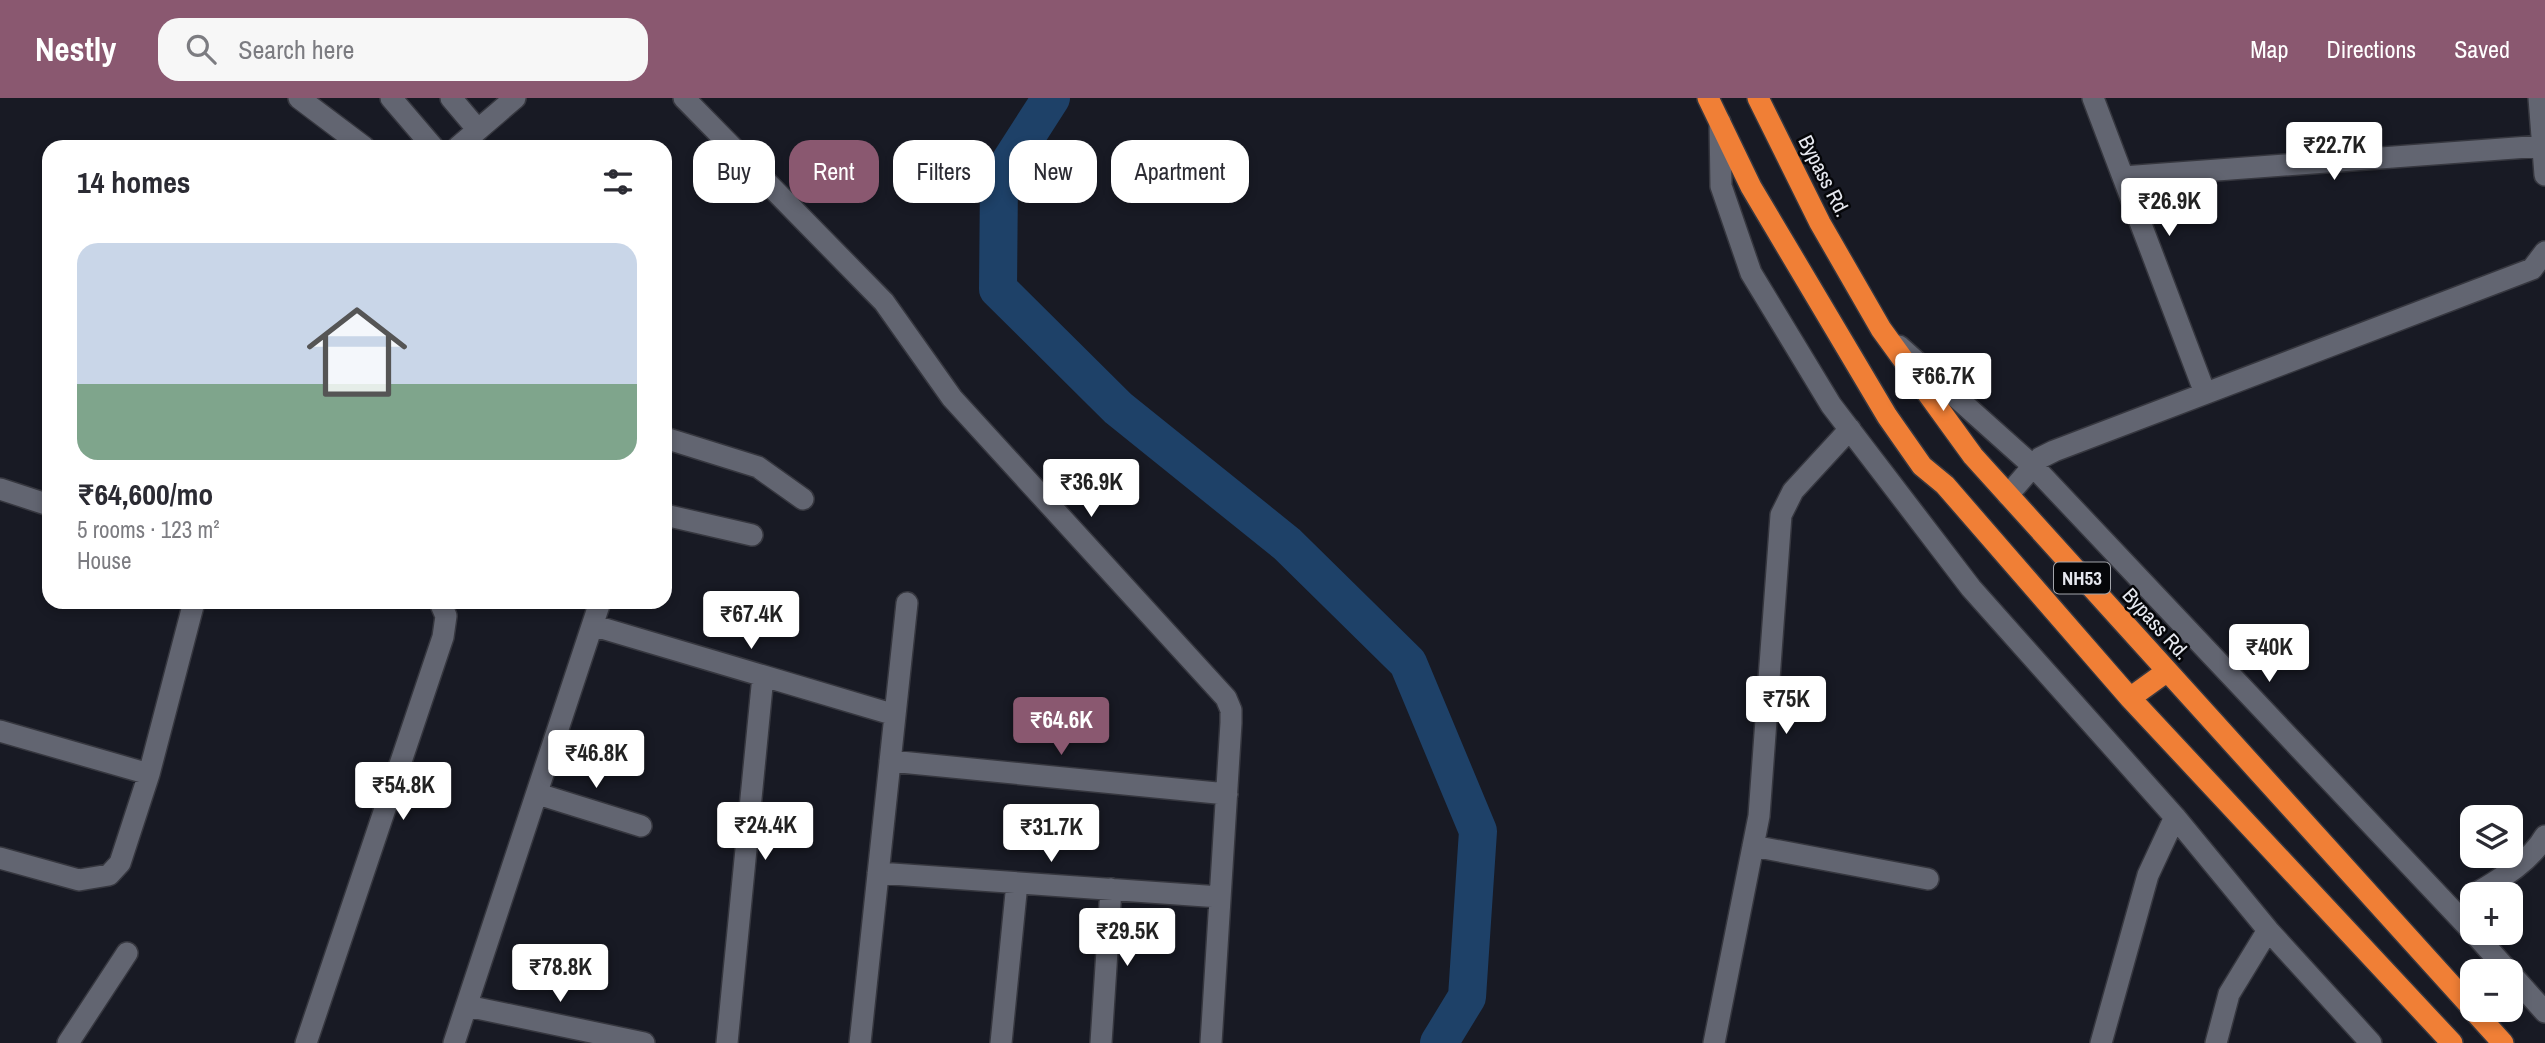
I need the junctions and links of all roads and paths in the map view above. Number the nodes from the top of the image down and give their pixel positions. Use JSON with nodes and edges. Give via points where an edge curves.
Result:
{"nodes":[{"id":1,"x":299,"y":98,"type":"edge"},
{"id":2,"x":391,"y":98,"type":"edge"},
{"id":3,"x":451,"y":98,"type":"edge"},
{"id":4,"x":684,"y":98,"type":"edge"},
{"id":5,"x":1708,"y":98,"type":"edge"},
{"id":6,"x":1758,"y":98,"type":"edge"},
{"id":7,"x":2093,"y":98,"type":"edge"},
{"id":8,"x":2539,"y":98,"type":"edge"},
{"id":9,"x":512,"y":99,"type":"edge"},
{"id":10,"x":1720,"y":122,"type":"junction"},
{"id":11,"x":478,"y":130,"type":"junction"},
{"id":12,"x":355,"y":140,"type":"edge"},
{"id":13,"x":427,"y":140,"type":"edge"},
{"id":14,"x":466,"y":140,"type":"edge"},
{"id":15,"x":2543,"y":146,"type":"junction"},
{"id":16,"x":2545,"y":175,"type":"edge"},
{"id":17,"x":2123,"y":177,"type":"junction"},
{"id":18,"x":2545,"y":252,"type":"edge"},
{"id":19,"x":1881,"y":329,"type":"junction"},
{"id":20,"x":2205,"y":393,"type":"junction"},
{"id":21,"x":1850,"y":429,"type":"junction"},
{"id":22,"x":672,"y":440,"type":"edge"},
{"id":23,"x":2033,"y":466,"type":"junction"},
{"id":24,"x":0,"y":489,"type":"edge"},
{"id":25,"x":2008,"y":495,"type":"junction"},
{"id":26,"x":803,"y":499,"type":"dead end"},
{"id":27,"x":42,"y":503,"type":"edge"},
{"id":28,"x":672,"y":517,"type":"edge"},
{"id":29,"x":752,"y":535,"type":"dead end"},
{"id":30,"x":907,"y":603,"type":"dead end"},
{"id":31,"x":192,"y":609,"type":"edge"},
{"id":32,"x":443,"y":609,"type":"edge"},
{"id":33,"x":599,"y":609,"type":"edge"},
{"id":34,"x":595,"y":626,"type":"junction"},
{"id":35,"x":2166,"y":672,"type":"junction"},
{"id":36,"x":763,"y":676,"type":"junction"},
{"id":37,"x":2130,"y":698,"type":"junction"},
{"id":38,"x":895,"y":715,"type":"junction"},
{"id":39,"x":0,"y":731,"type":"edge"},
{"id":40,"x":890,"y":761,"type":"junction"},
{"id":41,"x":149,"y":774,"type":"junction"},
{"id":42,"x":538,"y":794,"type":"junction"},
{"id":43,"x":1227,"y":794,"type":"junction"},
{"id":44,"x":2175,"y":817,"type":"junction"},
{"id":45,"x":641,"y":826,"type":"dead end"},
{"id":46,"x":2545,"y":836,"type":"edge"},
{"id":47,"x":1753,"y":845,"type":"junction"},
{"id":48,"x":0,"y":858,"type":"edge"},
{"id":49,"x":878,"y":873,"type":"junction"},
{"id":50,"x":1928,"y":878,"type":"dead end"},
{"id":51,"x":2494,"y":882,"type":"edge"},
{"id":52,"x":1017,"y":883,"type":"junction"},
{"id":53,"x":1111,"y":889,"type":"junction"},
{"id":54,"x":1220,"y":897,"type":"junction"},
{"id":55,"x":2460,"y":904,"type":"edge"},
{"id":56,"x":2452,"y":909,"type":"junction"},
{"id":57,"x":2460,"y":918,"type":"edge"},
{"id":58,"x":2268,"y":930,"type":"junction"},
{"id":59,"x":2485,"y":945,"type":"edge"},
{"id":60,"x":127,"y":953,"type":"dead end"},
{"id":61,"x":2497,"y":959,"type":"edge"},
{"id":62,"x":2523,"y":987,"type":"edge"},
{"id":63,"x":2460,"y":996,"type":"edge"},
{"id":64,"x":467,"y":1006,"type":"junction"},
{"id":65,"x":2545,"y":1012,"type":"edge"},
{"id":66,"x":2484,"y":1022,"type":"edge"},
{"id":67,"x":68,"y":1043,"type":"edge"},
{"id":68,"x":306,"y":1043,"type":"edge"},
{"id":69,"x":454,"y":1043,"type":"edge"},
{"id":70,"x":644,"y":1043,"type":"edge"},
{"id":71,"x":727,"y":1043,"type":"edge"},
{"id":72,"x":860,"y":1043,"type":"edge"},
{"id":73,"x":1002,"y":1043,"type":"edge"},
{"id":74,"x":1101,"y":1043,"type":"edge"},
{"id":75,"x":1211,"y":1043,"type":"edge"},
{"id":76,"x":1714,"y":1043,"type":"edge"},
{"id":77,"x":2101,"y":1043,"type":"edge"},
{"id":78,"x":2216,"y":1043,"type":"edge"},
{"id":79,"x":2371,"y":1043,"type":"edge"},
{"id":80,"x":2452,"y":1043,"type":"edge"},
{"id":81,"x":2503,"y":1043,"type":"edge"}],
"edges":[{"from":1,"to":12,"type":"street"},
{"from":2,"to":13,"type":"street"},
{"from":3,"to":11,"type":"street"},
{"from":4,"to":43,"type":"street","via":[[895,314],[952,398],[1226,698],[1231,710]]},
{"from":5,"to":10,"type":"highway"},
{"from":6,"to":19,"type":"highway","name":"Bypass Rd.","number":"NH53","via":[[1820,223]]},
{"from":7,"to":17,"type":"street"},
{"from":8,"to":15,"type":"street"},
{"from":9,"to":11,"type":"street"},
{"from":10,"to":21,"type":"street","via":[[1721,186],[1751,273],[1798,355]]},
{"from":10,"to":37,"type":"highway","via":[[1887,416],[1922,466],[1945,485]]},
{"from":11,"to":14,"type":"street"},
{"from":15,"to":16,"type":"street"},
{"from":15,"to":17,"type":"street"},
{"from":17,"to":20,"type":"street"},
{"from":18,"to":20,"type":"street","via":[[2532,268]]},
{"from":19,"to":23,"type":"street"},
{"from":19,"to":25,"type":"highway","name":"Bypass Rd.","number":"NH53","via":[[1973,456]]},
{"from":20,"to":23,"type":"street","via":[[2054,451]]},
{"from":21,"to":44,"type":"street","via":[[1971,588]]},
{"from":21,"to":47,"type":"street","via":[[1793,491],[1781,515],[1759,816]]},
{"from":22,"to":26,"type":"street","via":[[758,467]]},
{"from":23,"to":25,"type":"street"},
{"from":23,"to":56,"type":"street"},
{"from":24,"to":27,"type":"street"},
{"from":25,"to":35,"type":"highway","name":"Bypass Rd.","number":"NH53"},
{"from":28,"to":29,"type":"street"},
{"from":30,"to":38,"type":"street"},
{"from":31,"to":41,"type":"street"},
{"from":32,"to":68,"type":"street","via":[[443,637]]},
{"from":33,"to":34,"type":"street"},
{"from":34,"to":36,"type":"street"},
{"from":34,"to":42,"type":"street"},
{"from":35,"to":37,"type":"highway"},
{"from":35,"to":63,"type":"highway","name":"Bypass Rd.","number":"NH53"},
{"from":36,"to":38,"type":"street"},
{"from":36,"to":71,"type":"street"},
{"from":37,"to":80,"type":"highway"},
{"from":38,"to":40,"type":"street"},
{"from":39,"to":41,"type":"street"},
{"from":40,"to":43,"type":"street"},
{"from":40,"to":49,"type":"street"},
{"from":41,"to":48,"type":"street","via":[[120,863],[109,875],[79,880]]},
{"from":42,"to":45,"type":"street"},
{"from":42,"to":64,"type":"street"},
{"from":43,"to":54,"type":"street"},
{"from":44,"to":58,"type":"street"},
{"from":44,"to":77,"type":"street","via":[[2148,874]]},
{"from":46,"to":51,"type":"street","via":[[2515,868]]},
{"from":47,"to":50,"type":"street"},
{"from":47,"to":76,"type":"street"},
{"from":49,"to":52,"type":"street"},
{"from":49,"to":72,"type":"street"},
{"from":52,"to":53,"type":"street"},
{"from":52,"to":73,"type":"street"},
{"from":53,"to":54,"type":"street"},
{"from":53,"to":74,"type":"street"},
{"from":54,"to":75,"type":"street"},
{"from":55,"to":56,"type":"street"},
{"from":56,"to":57,"type":"street"},
{"from":58,"to":78,"type":"street","via":[[2229,994]]},
{"from":58,"to":79,"type":"street"},
{"from":59,"to":61,"type":"street"},
{"from":60,"to":67,"type":"street"},
{"from":62,"to":65,"type":"street"},
{"from":64,"to":69,"type":"street"},
{"from":64,"to":70,"type":"street"},
{"from":66,"to":81,"type":"highway","name":"Bypass Rd.","number":"NH53"}]}
